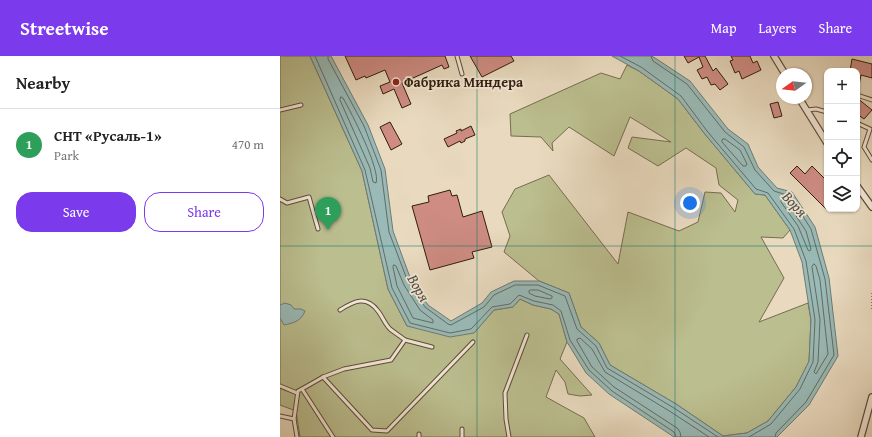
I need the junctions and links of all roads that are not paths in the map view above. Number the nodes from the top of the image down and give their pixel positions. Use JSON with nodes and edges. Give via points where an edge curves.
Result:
{"nodes":[{"id":1,"x":457,"y":56,"type":"edge"},
{"id":2,"x":774,"y":56,"type":"edge"},
{"id":3,"x":781,"y":68,"type":"edge"},
{"id":4,"x":462,"y":74,"type":"dead end"},
{"id":5,"x":860,"y":96,"type":"edge"},
{"id":6,"x":872,"y":100,"type":"edge"},
{"id":7,"x":802,"y":104,"type":"edge"},
{"id":8,"x":301,"y":105,"type":"dead end"},
{"id":9,"x":280,"y":110,"type":"edge"},
{"id":10,"x":806,"y":110,"type":"junction"},
{"id":11,"x":824,"y":111,"type":"edge"},
{"id":12,"x":860,"y":125,"type":"edge"},
{"id":13,"x":825,"y":140,"type":"edge"},
{"id":14,"x":872,"y":160,"type":"edge"},
{"id":15,"x":860,"y":190,"type":"edge"},
{"id":16,"x":280,"y":199,"type":"edge"},
{"id":17,"x":872,"y":207,"type":"edge"},
{"id":18,"x":318,"y":229,"type":"dead end"},
{"id":19,"x":340,"y":310,"type":"dead end"},
{"id":20,"x":526,"y":335,"type":"dead end"},
{"id":21,"x":405,"y":340,"type":"junction"},
{"id":22,"x":473,"y":342,"type":"dead end"},
{"id":23,"x":432,"y":346,"type":"dead end"},
{"id":24,"x":323,"y":377,"type":"junction"},
{"id":25,"x":280,"y":386,"type":"edge"},
{"id":26,"x":302,"y":389,"type":"junction"},
{"id":27,"x":297,"y":393,"type":"junction"},
{"id":28,"x":872,"y":397,"type":"edge"},
{"id":29,"x":280,"y":416,"type":"edge"},
{"id":30,"x":294,"y":419,"type":"junction"},
{"id":31,"x":462,"y":429,"type":"dead end"},
{"id":32,"x":297,"y":437,"type":"edge"},
{"id":33,"x":333,"y":437,"type":"edge"},
{"id":34,"x":462,"y":437,"type":"edge"},
{"id":35,"x":509,"y":437,"type":"edge"},
{"id":36,"x":861,"y":437,"type":"edge"}],
"edges":[{"from":1,"to":4,"type":"lane"},
{"from":2,"to":3,"type":"street"},
{"from":5,"to":6,"type":"lane"},
{"from":7,"to":10,"type":"street"},
{"from":8,"to":9,"type":"lane"},
{"from":10,"to":11,"type":"lane"},
{"from":10,"to":13,"type":"street"},
{"from":12,"to":14,"type":"lane","via":[[870,129],[864,147]]},
{"from":15,"to":17,"type":"street"},
{"from":16,"to":18,"type":"lane","via":[[287,203],[309,197]]},
{"from":19,"to":21,"type":"lane","via":[[359,300],[367,302],[377,309],[389,328]]},
{"from":20,"to":35,"type":"lane","via":[[505,393]]},
{"from":21,"to":23,"type":"lane"},
{"from":21,"to":24,"type":"lane","via":[[391,360],[344,369]]},
{"from":22,"to":24,"type":"lane","via":[[387,431],[372,430]]},
{"from":24,"to":26,"type":"lane"},
{"from":25,"to":27,"type":"lane"},
{"from":26,"to":27,"type":"lane"},
{"from":26,"to":33,"type":"lane"},
{"from":27,"to":30,"type":"lane"},
{"from":28,"to":36,"type":"street"},
{"from":29,"to":30,"type":"lane"},
{"from":30,"to":32,"type":"lane"},
{"from":31,"to":34,"type":"lane"}]}
